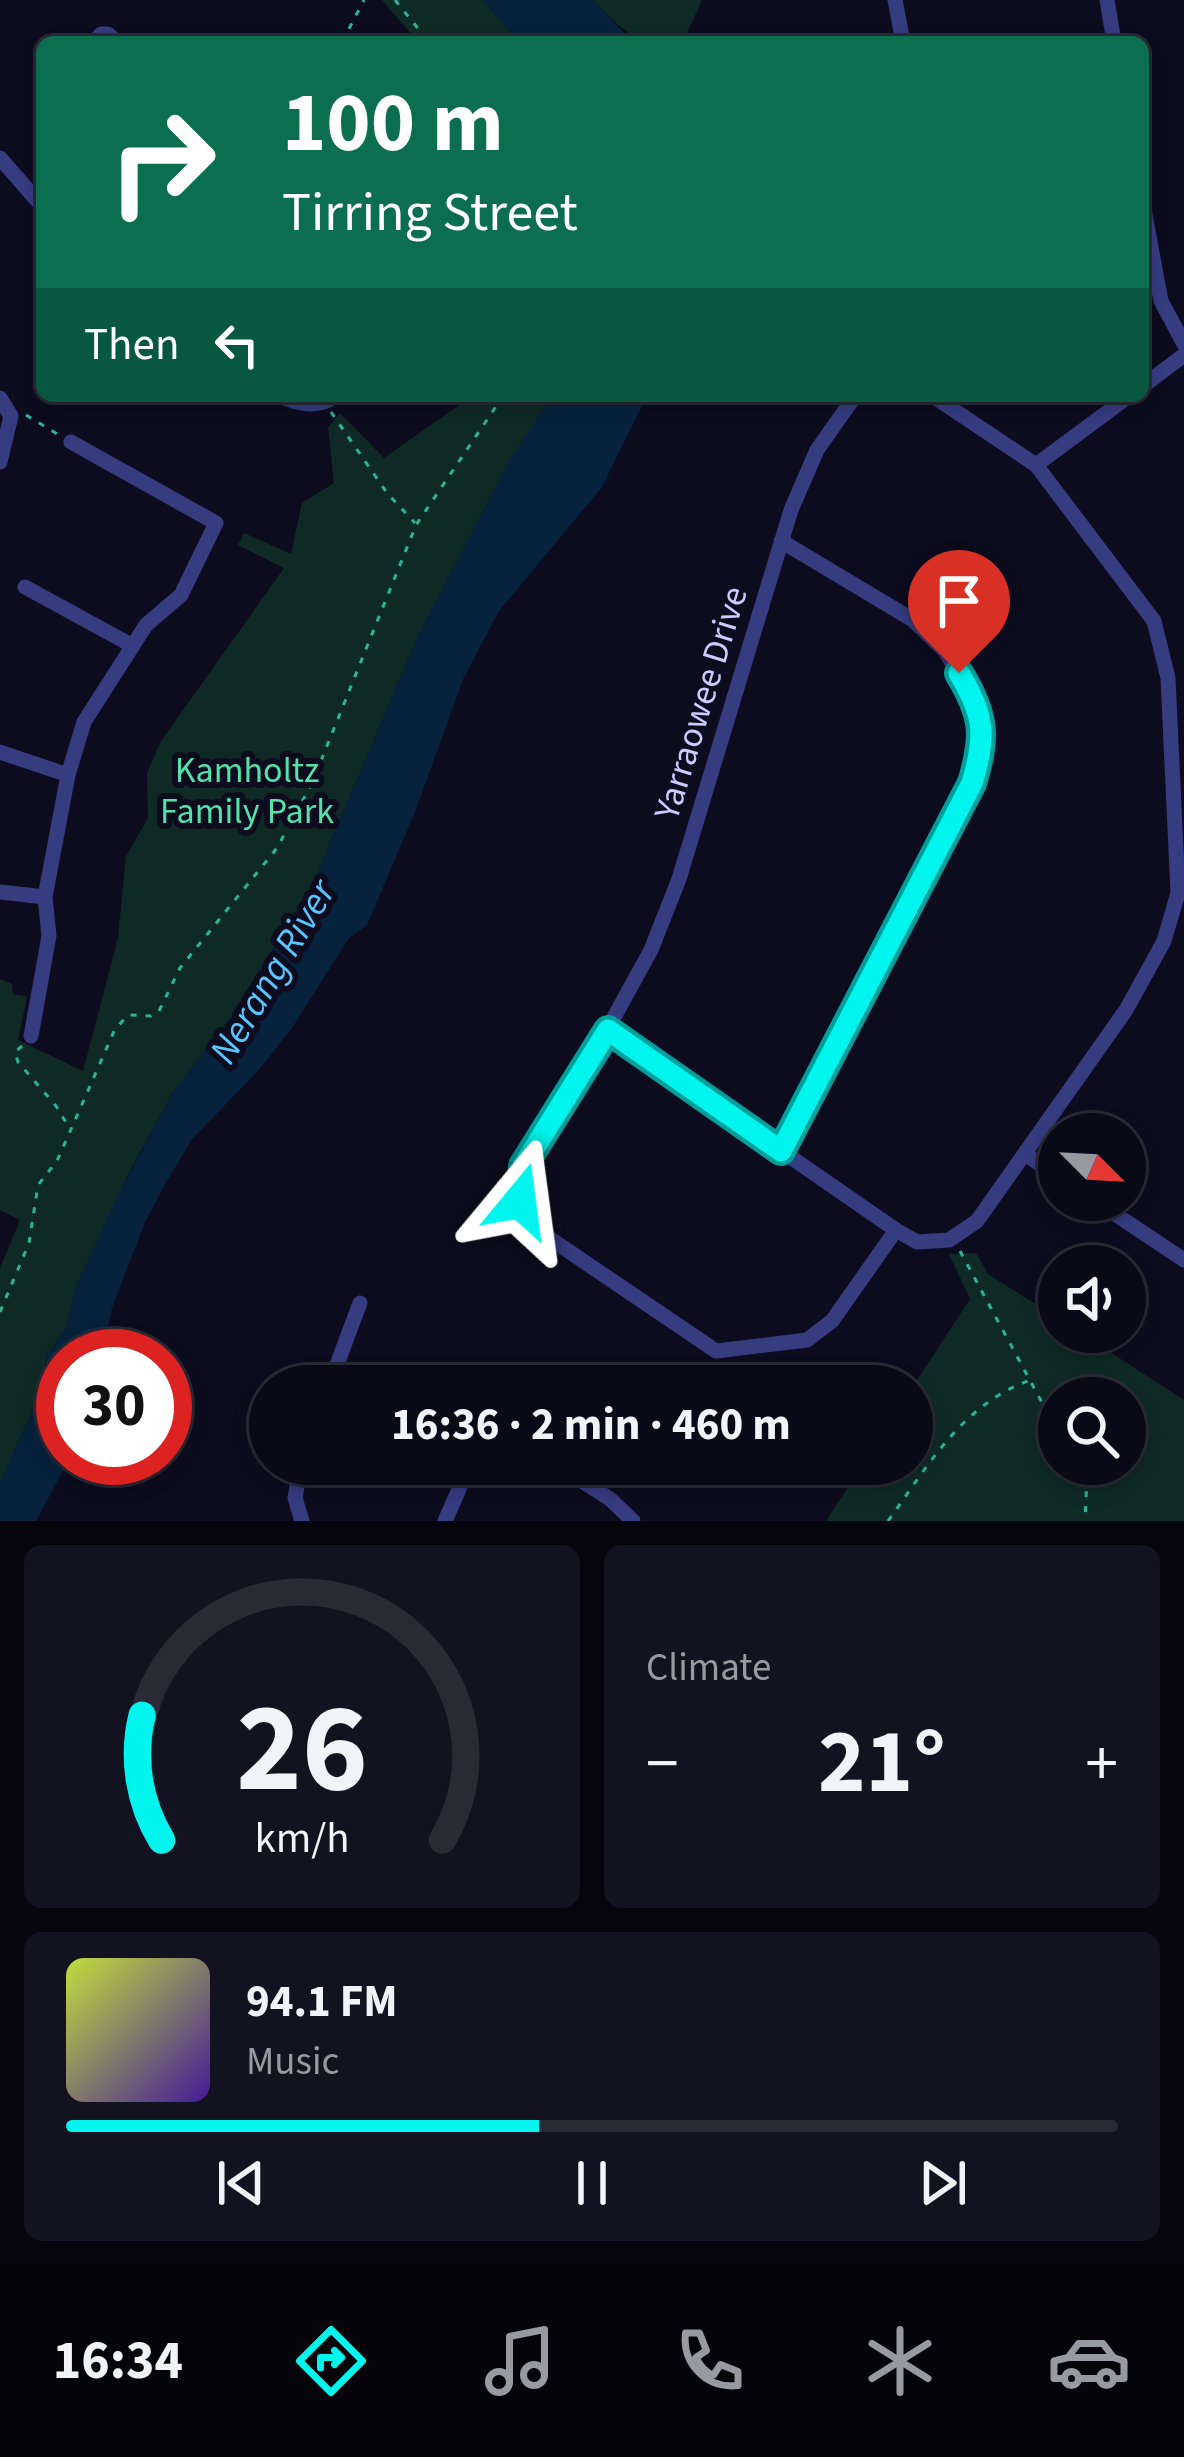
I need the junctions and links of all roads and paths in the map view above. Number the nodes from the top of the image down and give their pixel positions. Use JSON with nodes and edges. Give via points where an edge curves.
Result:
{"nodes":[{"id":1,"x":364,"y":0,"type":"edge"},
{"id":2,"x":394,"y":0,"type":"edge"},
{"id":3,"x":895,"y":0,"type":"edge"},
{"id":4,"x":1106,"y":0,"type":"edge"},
{"id":5,"x":345,"y":36,"type":"edge"},
{"id":6,"x":424,"y":36,"type":"edge"},
{"id":7,"x":902,"y":36,"type":"edge"},
{"id":8,"x":1113,"y":36,"type":"edge"},
{"id":9,"x":0,"y":158,"type":"edge"},
{"id":10,"x":36,"y":199,"type":"edge"},
{"id":11,"x":1149,"y":236,"type":"edge"},
{"id":12,"x":1184,"y":344,"type":"edge"},
{"id":13,"x":1184,"y":355,"type":"edge"},
{"id":14,"x":1149,"y":381,"type":"edge"},
{"id":15,"x":0,"y":398,"type":"edge"},
{"id":16,"x":333,"y":402,"type":"edge"},
{"id":17,"x":499,"y":402,"type":"edge"},
{"id":18,"x":851,"y":402,"type":"edge"},
{"id":19,"x":942,"y":402,"type":"edge"},
{"id":20,"x":1121,"y":402,"type":"edge"},
{"id":21,"x":11,"y":416,"type":"junction"},
{"id":22,"x":71,"y":442,"type":"joint"},
{"id":23,"x":0,"y":462,"type":"edge"},
{"id":24,"x":1036,"y":465,"type":"junction"},
{"id":25,"x":416,"y":525,"type":"junction"},
{"id":26,"x":781,"y":541,"type":"junction"},
{"id":27,"x":25,"y":587,"type":"dead end"},
{"id":28,"x":133,"y":646,"type":"junction"},
{"id":29,"x":0,"y":752,"type":"edge"},
{"id":30,"x":68,"y":775,"type":"junction"},
{"id":31,"x":0,"y":892,"type":"edge"},
{"id":32,"x":45,"y":896,"type":"junction"},
{"id":33,"x":608,"y":1030,"type":"junction"},
{"id":34,"x":31,"y":1036,"type":"joint"},
{"id":35,"x":71,"y":1130,"type":"junction"},
{"id":36,"x":781,"y":1151,"type":"junction"},
{"id":37,"x":1024,"y":1154,"type":"junction"},
{"id":38,"x":1038,"y":1163,"type":"edge"},
{"id":39,"x":1126,"y":1221,"type":"edge"},
{"id":40,"x":896,"y":1230,"type":"junction"},
{"id":41,"x":954,"y":1239,"type":"junction"},
{"id":42,"x":1184,"y":1260,"type":"edge"},
{"id":43,"x":360,"y":1303,"type":"dead end"},
{"id":44,"x":0,"y":1312,"type":"edge"},
{"id":45,"x":337,"y":1365,"type":"edge"},
{"id":46,"x":1029,"y":1381,"type":"junction"},
{"id":47,"x":1038,"y":1397,"type":"edge"},
{"id":48,"x":297,"y":1485,"type":"edge"},
{"id":49,"x":461,"y":1485,"type":"edge"},
{"id":50,"x":588,"y":1485,"type":"edge"},
{"id":51,"x":1087,"y":1485,"type":"edge"},
{"id":52,"x":302,"y":1521,"type":"edge"},
{"id":53,"x":445,"y":1521,"type":"edge"},
{"id":54,"x":633,"y":1521,"type":"edge"},
{"id":55,"x":888,"y":1521,"type":"edge"},
{"id":56,"x":1085,"y":1521,"type":"edge"}],
"edges":[{"from":1,"to":5,"type":"path"},
{"from":2,"to":6,"type":"path"},
{"from":3,"to":7,"type":"street"},
{"from":4,"to":8,"type":"street"},
{"from":9,"to":10,"type":"street"},
{"from":11,"to":12,"type":"street","via":[[1161,301]]},
{"from":13,"to":14,"type":"street"},
{"from":15,"to":21,"type":"street"},
{"from":16,"to":25,"type":"path","via":[[360,455]]},
{"from":17,"to":25,"type":"path"},
{"from":18,"to":26,"type":"street","name":"Yarraowee Drive","via":[[817,450]]},
{"from":19,"to":24,"type":"street"},
{"from":20,"to":24,"type":"street"},
{"from":21,"to":22,"type":"path","via":[[25,415]]},
{"from":21,"to":23,"type":"street"},
{"from":22,"to":28,"type":"street","via":[[215,523],[181,596]]},
{"from":24,"to":37,"type":"street","via":[[1154,621],[1168,678],[1178,893],[1164,941],[1126,1010]]},
{"from":25,"to":35,"type":"path","via":[[312,783],[277,848],[180,968],[159,1011],[128,1015],[115,1029]]},
{"from":26,"to":33,"type":"street","name":"Yarraowee Drive","via":[[679,879]]},
{"from":26,"to":36,"type":"street","via":[[913,620],[945,651],[972,695],[984,743],[972,783]]},
{"from":27,"to":28,"type":"street"},
{"from":28,"to":30,"type":"street","via":[[84,722]]},
{"from":29,"to":30,"type":"street"},
{"from":30,"to":32,"type":"street"},
{"from":31,"to":32,"type":"street"},
{"from":32,"to":34,"type":"street","via":[[49,935]]},
{"from":33,"to":36,"type":"street"},
{"from":33,"to":40,"type":"street","name":"Yarraowee Drive","via":[[523,1166],[520,1201],[530,1225],[716,1351],[807,1340],[832,1321]]},
{"from":34,"to":35,"type":"path","via":[[16,1052],[18,1062]]},
{"from":35,"to":44,"type":"path","via":[[38,1185],[29,1243]]},
{"from":36,"to":40,"type":"street"},
{"from":37,"to":38,"type":"street"},
{"from":37,"to":41,"type":"street"},
{"from":39,"to":42,"type":"street"},
{"from":40,"to":41,"type":"street","via":[[916,1242]]},
{"from":41,"to":46,"type":"path"},
{"from":43,"to":45,"type":"street"},
{"from":46,"to":47,"type":"path"},
{"from":46,"to":55,"type":"path","via":[[968,1417]]},
{"from":48,"to":52,"type":"street"},
{"from":49,"to":53,"type":"street"},
{"from":50,"to":54,"type":"street"},
{"from":51,"to":56,"type":"path"}]}
